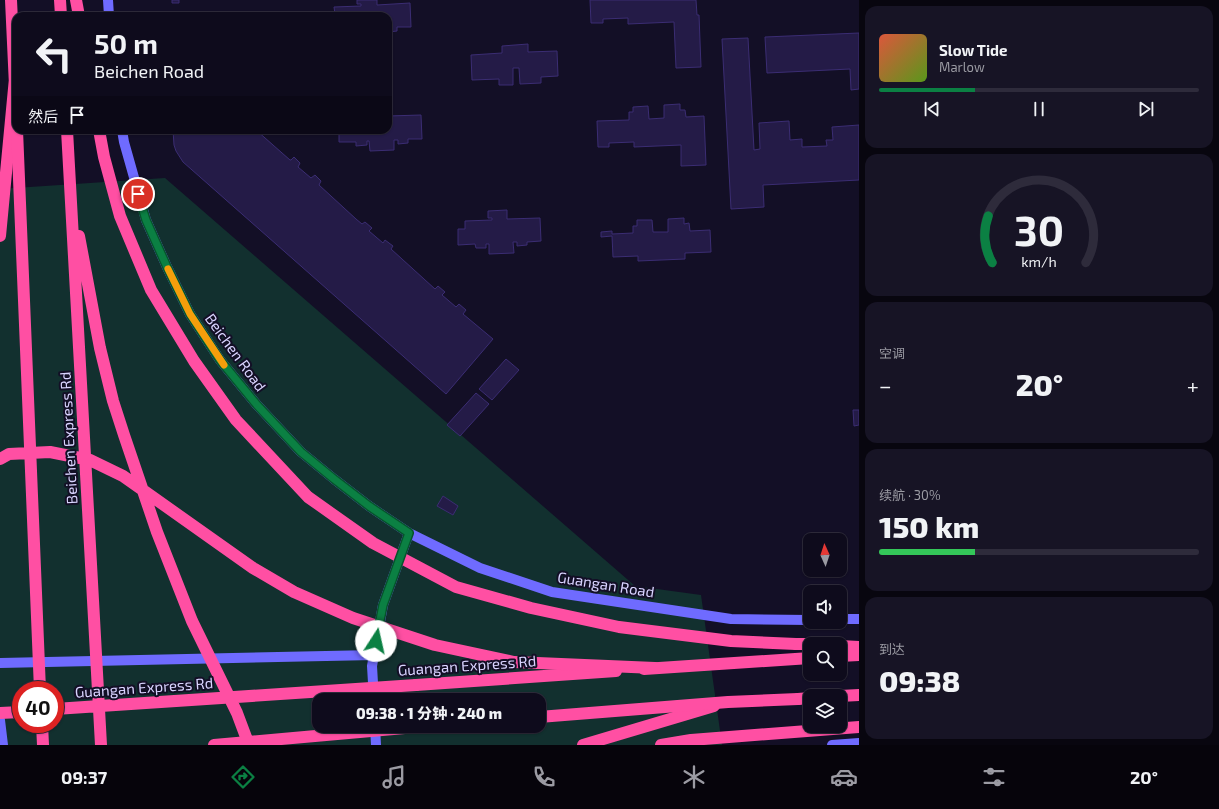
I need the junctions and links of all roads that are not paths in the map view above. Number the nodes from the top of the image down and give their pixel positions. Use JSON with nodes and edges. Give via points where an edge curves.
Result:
{"nodes":[{"id":1,"x":11,"y":0,"type":"edge"},
{"id":2,"x":60,"y":0,"type":"edge"},
{"id":3,"x":76,"y":0,"type":"edge"},
{"id":4,"x":108,"y":0,"type":"edge"},
{"id":5,"x":61,"y":12,"type":"edge"},
{"id":6,"x":78,"y":12,"type":"edge"},
{"id":7,"x":109,"y":12,"type":"edge"},
{"id":8,"x":12,"y":23,"type":"edge"},
{"id":9,"x":12,"y":110,"type":"edge"},
{"id":10,"x":17,"y":134,"type":"edge"},
{"id":11,"x":67,"y":134,"type":"edge"},
{"id":12,"x":100,"y":134,"type":"edge"},
{"id":13,"x":123,"y":134,"type":"edge"},
{"id":14,"x":70,"y":184,"type":"junction"},
{"id":15,"x":0,"y":236,"type":"edge"},
{"id":16,"x":0,"y":459,"type":"edge"},
{"id":17,"x":409,"y":533,"type":"junction"},
{"id":18,"x":847,"y":619,"type":"edge"},
{"id":19,"x":859,"y":619,"type":"edge"},
{"id":20,"x":803,"y":620,"type":"edge"},
{"id":21,"x":803,"y":644,"type":"edge"},
{"id":22,"x":847,"y":646,"type":"edge"},
{"id":23,"x":859,"y":647,"type":"edge"},
{"id":24,"x":374,"y":655,"type":"junction"},
{"id":25,"x":859,"y":655,"type":"edge"},
{"id":26,"x":847,"y":656,"type":"edge"},
{"id":27,"x":803,"y":658,"type":"edge"},
{"id":28,"x":0,"y":663,"type":"edge"},
{"id":29,"x":655,"y":668,"type":"junction"},
{"id":30,"x":40,"y":681,"type":"edge"},
{"id":31,"x":374,"y":693,"type":"edge"},
{"id":32,"x":859,"y":695,"type":"edge"},
{"id":33,"x":847,"y":696,"type":"edge"},
{"id":34,"x":803,"y":698,"type":"edge"},
{"id":35,"x":728,"y":702,"type":"junction"},
{"id":36,"x":64,"y":708,"type":"edge"},
{"id":37,"x":12,"y":712,"type":"edge"},
{"id":38,"x":0,"y":713,"type":"edge"},
{"id":39,"x":546,"y":716,"type":"edge"},
{"id":40,"x":0,"y":720,"type":"edge"},
{"id":41,"x":859,"y":727,"type":"edge"},
{"id":42,"x":42,"y":733,"type":"edge"},
{"id":43,"x":347,"y":733,"type":"edge"},
{"id":44,"x":375,"y":733,"type":"edge"},
{"id":45,"x":859,"y":743,"type":"edge"},
{"id":46,"x":3,"y":745,"type":"edge"},
{"id":47,"x":43,"y":745,"type":"edge"},
{"id":48,"x":101,"y":745,"type":"edge"},
{"id":49,"x":214,"y":745,"type":"edge"},
{"id":50,"x":249,"y":745,"type":"edge"},
{"id":51,"x":376,"y":745,"type":"edge"},
{"id":52,"x":583,"y":745,"type":"edge"},
{"id":53,"x":661,"y":745,"type":"edge"},
{"id":54,"x":832,"y":745,"type":"edge"}],
"edges":[{"from":1,"to":8,"type":"highway"},
{"from":2,"to":5,"type":"highway"},
{"from":3,"to":6,"type":"highway"},
{"from":4,"to":7,"type":"main road"},
{"from":9,"to":15,"type":"highway"},
{"from":10,"to":30,"type":"highway","bridge":true},
{"from":11,"to":14,"type":"highway","name":"Beichen Express Rd","bridge":true},
{"from":12,"to":21,"type":"highway","bridge":true,"via":[[120,216],[150,290],[194,361],[236,420],[308,497],[373,543],[456,587],[531,608],[620,627],[730,641]]},
{"from":13,"to":17,"type":"main road","name":"Beichen Road","via":[[146,220],[190,314],[220,360],[301,452],[369,506]]},
{"from":14,"to":48,"type":"highway","name":"Beichen Express Rd","bridge":true},
{"from":14,"to":50,"type":"highway","bridge":true,"via":[[100,348],[113,401],[157,532],[192,621],[237,713]]},
{"from":16,"to":29,"type":"highway","bridge":true,"via":[[9,454],[50,452],[90,460],[123,476],[253,568],[294,592],[353,618],[435,645],[514,662]]},
{"from":17,"to":20,"type":"main road","name":"Guangan Road","via":[[480,568],[552,592],[731,619]]},
{"from":17,"to":24,"type":"main road","via":[[383,605]]},
{"from":18,"to":19,"type":"main road"},
{"from":22,"to":23,"type":"highway"},
{"from":24,"to":28,"type":"main road"},
{"from":24,"to":31,"type":"main road"},
{"from":25,"to":26,"type":"highway"},
{"from":27,"to":29,"type":"highway","name":"Guangan Express Rd"},
{"from":29,"to":36,"type":"highway","name":"Guangan Express Rd","bridge":true},
{"from":32,"to":33,"type":"highway"},
{"from":34,"to":35,"type":"highway","bridge":true},
{"from":35,"to":39,"type":"highway","bridge":true},
{"from":35,"to":52,"type":"highway","bridge":true},
{"from":37,"to":38,"type":"highway"},
{"from":40,"to":46,"type":"main road"},
{"from":41,"to":53,"type":"highway","via":[[691,740]]},
{"from":42,"to":47,"type":"highway"},
{"from":43,"to":49,"type":"highway","bridge":true},
{"from":44,"to":51,"type":"main road"},
{"from":45,"to":54,"type":"main road"}]}
